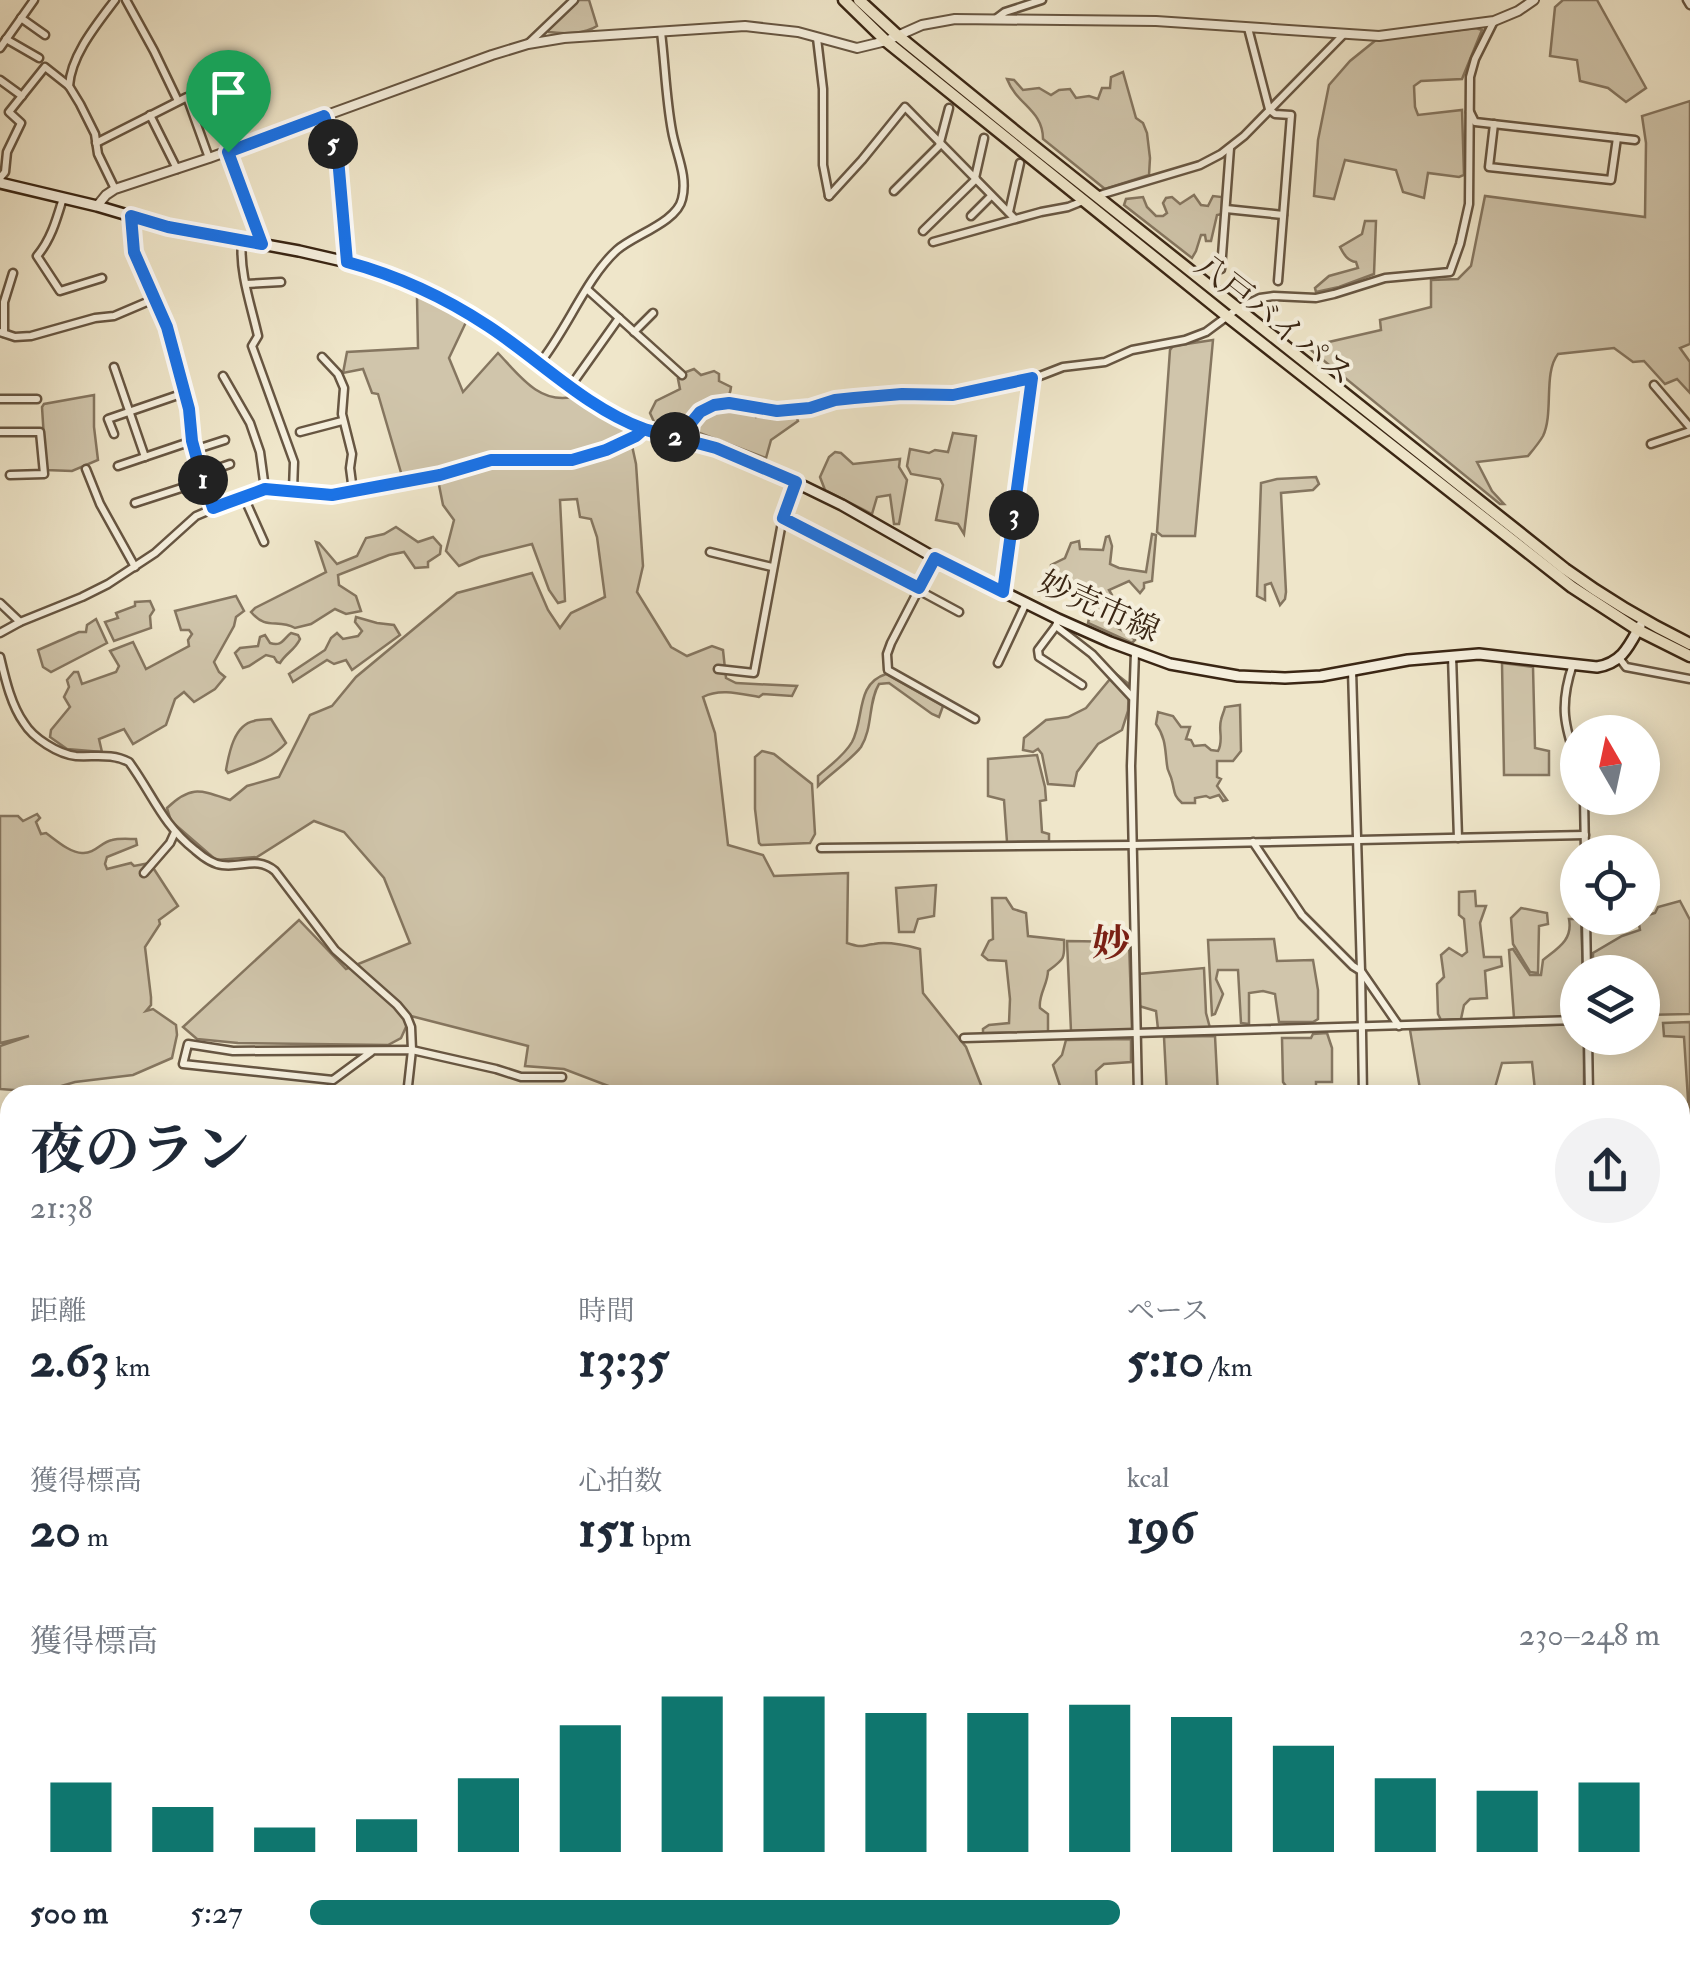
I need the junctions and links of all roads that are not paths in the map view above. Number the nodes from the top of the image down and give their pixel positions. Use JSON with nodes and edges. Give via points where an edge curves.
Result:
{"nodes":[{"id":1,"x":34,"y":0,"type":"edge"},
{"id":2,"x":114,"y":0,"type":"edge"},
{"id":3,"x":126,"y":0,"type":"edge"},
{"id":4,"x":574,"y":0,"type":"edge"},
{"id":5,"x":844,"y":0,"type":"edge"},
{"id":6,"x":859,"y":0,"type":"edge"},
{"id":7,"x":1042,"y":0,"type":"edge"},
{"id":8,"x":1534,"y":0,"type":"edge"},
{"id":9,"x":22,"y":18,"type":"junction"},
{"id":10,"x":997,"y":18,"type":"junction"},
{"id":11,"x":1494,"y":22,"type":"junction"},
{"id":12,"x":1248,"y":28,"type":"junction"},
{"id":13,"x":661,"y":32,"type":"junction"},
{"id":14,"x":45,"y":35,"type":"dead end"},
{"id":15,"x":897,"y":35,"type":"junction"},
{"id":16,"x":1343,"y":35,"type":"junction"},
{"id":17,"x":817,"y":38,"type":"junction"},
{"id":18,"x":6,"y":39,"type":"junction"},
{"id":19,"x":886,"y":42,"type":"junction"},
{"id":20,"x":528,"y":44,"type":"junction"},
{"id":21,"x":0,"y":48,"type":"edge"},
{"id":22,"x":39,"y":58,"type":"dead end"},
{"id":23,"x":0,"y":80,"type":"edge"},
{"id":24,"x":70,"y":86,"type":"junction"},
{"id":25,"x":22,"y":96,"type":"junction"},
{"id":26,"x":178,"y":101,"type":"junction"},
{"id":27,"x":949,"y":108,"type":"dead end"},
{"id":28,"x":1270,"y":110,"type":"junction"},
{"id":29,"x":1470,"y":110,"type":"junction"},
{"id":30,"x":150,"y":115,"type":"junction"},
{"id":31,"x":324,"y":116,"type":"junction"},
{"id":32,"x":1494,"y":124,"type":"junction"},
{"id":33,"x":984,"y":138,"type":"dead end"},
{"id":34,"x":1617,"y":138,"type":"junction"},
{"id":35,"x":1634,"y":140,"type":"dead end"},
{"id":36,"x":940,"y":143,"type":"junction"},
{"id":37,"x":96,"y":144,"type":"junction"},
{"id":38,"x":1230,"y":148,"type":"junction"},
{"id":39,"x":228,"y":152,"type":"junction"},
{"id":40,"x":209,"y":158,"type":"junction"},
{"id":41,"x":1020,"y":163,"type":"dead end"},
{"id":42,"x":177,"y":169,"type":"junction"},
{"id":43,"x":975,"y":178,"type":"junction"},
{"id":44,"x":0,"y":180,"type":"edge"},
{"id":45,"x":115,"y":189,"type":"junction"},
{"id":46,"x":894,"y":191,"type":"dead end"},
{"id":47,"x":992,"y":195,"type":"junction"},
{"id":48,"x":1096,"y":196,"type":"junction"},
{"id":49,"x":64,"y":198,"type":"junction"},
{"id":50,"x":1084,"y":201,"type":"junction"},
{"id":51,"x":97,"y":206,"type":"junction"},
{"id":52,"x":1226,"y":209,"type":"junction"},
{"id":53,"x":1283,"y":215,"type":"junction"},
{"id":54,"x":131,"y":216,"type":"junction"},
{"id":55,"x":971,"y":216,"type":"dead end"},
{"id":56,"x":1012,"y":216,"type":"junction"},
{"id":57,"x":923,"y":232,"type":"dead end"},
{"id":58,"x":242,"y":240,"type":"junction"},
{"id":59,"x":932,"y":242,"type":"dead end"},
{"id":60,"x":262,"y":244,"type":"junction"},
{"id":61,"x":347,"y":262,"type":"junction"},
{"id":62,"x":1221,"y":269,"type":"dead end"},
{"id":63,"x":13,"y":273,"type":"dead end"},
{"id":64,"x":102,"y":278,"type":"dead end"},
{"id":65,"x":1278,"y":280,"type":"dead end"},
{"id":66,"x":281,"y":282,"type":"dead end"},
{"id":67,"x":246,"y":284,"type":"junction"},
{"id":68,"x":588,"y":290,"type":"junction"},
{"id":69,"x":154,"y":298,"type":"junction"},
{"id":70,"x":1232,"y":312,"type":"junction"},
{"id":71,"x":653,"y":313,"type":"dead end"},
{"id":72,"x":619,"y":318,"type":"junction"},
{"id":73,"x":634,"y":332,"type":"junction"},
{"id":74,"x":2,"y":333,"type":"edge"},
{"id":75,"x":322,"y":356,"type":"dead end"},
{"id":76,"x":540,"y":364,"type":"junction"},
{"id":77,"x":114,"y":367,"type":"dead end"},
{"id":78,"x":682,"y":375,"type":"dead end"},
{"id":79,"x":222,"y":376,"type":"dead end"},
{"id":80,"x":1032,"y":378,"type":"junction"},
{"id":81,"x":1654,"y":385,"type":"dead end"},
{"id":82,"x":570,"y":387,"type":"junction"},
{"id":83,"x":184,"y":393,"type":"junction"},
{"id":84,"x":37,"y":399,"type":"dead end"},
{"id":85,"x":0,"y":400,"type":"edge"},
{"id":86,"x":129,"y":412,"type":"junction"},
{"id":87,"x":343,"y":421,"type":"junction"},
{"id":88,"x":644,"y":429,"type":"junction"},
{"id":89,"x":1690,"y":429,"type":"edge"},
{"id":90,"x":0,"y":432,"type":"edge"},
{"id":91,"x":300,"y":432,"type":"dead end"},
{"id":92,"x":114,"y":434,"type":"dead end"},
{"id":93,"x":225,"y":440,"type":"dead end"},
{"id":94,"x":689,"y":440,"type":"junction"},
{"id":95,"x":1652,"y":444,"type":"dead end"},
{"id":96,"x":193,"y":445,"type":"junction"},
{"id":97,"x":145,"y":457,"type":"junction"},
{"id":98,"x":230,"y":464,"type":"dead end"},
{"id":99,"x":118,"y":466,"type":"dead end"},
{"id":100,"x":86,"y":469,"type":"dead end"},
{"id":101,"x":10,"y":475,"type":"dead end"},
{"id":102,"x":202,"y":478,"type":"junction"},
{"id":103,"x":796,"y":482,"type":"junction"},
{"id":104,"x":265,"y":489,"type":"junction"},
{"id":105,"x":293,"y":490,"type":"junction"},
{"id":106,"x":354,"y":491,"type":"junction"},
{"id":107,"x":244,"y":495,"type":"junction"},
{"id":108,"x":136,"y":504,"type":"dead end"},
{"id":109,"x":213,"y":508,"type":"junction"},
{"id":110,"x":783,"y":518,"type":"junction"},
{"id":111,"x":264,"y":542,"type":"dead end"},
{"id":112,"x":710,"y":552,"type":"dead end"},
{"id":113,"x":935,"y":558,"type":"junction"},
{"id":114,"x":135,"y":567,"type":"junction"},
{"id":115,"x":772,"y":568,"type":"junction"},
{"id":116,"x":919,"y":588,"type":"junction"},
{"id":117,"x":1003,"y":592,"type":"junction"},
{"id":118,"x":0,"y":603,"type":"edge"},
{"id":119,"x":1026,"y":603,"type":"junction"},
{"id":120,"x":959,"y":612,"type":"dead end"},
{"id":121,"x":20,"y":622,"type":"junction"},
{"id":122,"x":1057,"y":622,"type":"junction"},
{"id":123,"x":1640,"y":625,"type":"junction"},
{"id":124,"x":0,"y":633,"type":"edge"},
{"id":125,"x":1690,"y":644,"type":"edge"},
{"id":126,"x":1135,"y":652,"type":"junction"},
{"id":127,"x":1452,"y":656,"type":"junction"},
{"id":128,"x":1690,"y":656,"type":"edge"},
{"id":129,"x":0,"y":657,"type":"edge"},
{"id":130,"x":1620,"y":659,"type":"junction"},
{"id":131,"x":998,"y":662,"type":"dead end"},
{"id":132,"x":1573,"y":664,"type":"junction"},
{"id":133,"x":718,"y":669,"type":"dead end"},
{"id":134,"x":1352,"y":670,"type":"junction"},
{"id":135,"x":1690,"y":680,"type":"edge"},
{"id":136,"x":1082,"y":685,"type":"dead end"},
{"id":137,"x":1133,"y":698,"type":"junction"},
{"id":138,"x":1563,"y":715,"type":"edge"},
{"id":139,"x":975,"y":719,"type":"dead end"},
{"id":140,"x":1584,"y":815,"type":"edge"},
{"id":141,"x":175,"y":832,"type":"junction"},
{"id":142,"x":1585,"y":835,"type":"edge"},
{"id":143,"x":1560,"y":836,"type":"edge"},
{"id":144,"x":1458,"y":838,"type":"junction"},
{"id":145,"x":1358,"y":840,"type":"junction"},
{"id":146,"x":1253,"y":842,"type":"junction"},
{"id":147,"x":1132,"y":846,"type":"junction"},
{"id":148,"x":821,"y":848,"type":"dead end"},
{"id":149,"x":144,"y":873,"type":"dead end"},
{"id":150,"x":1361,"y":970,"type":"junction"},
{"id":151,"x":1560,"y":1021,"type":"edge"},
{"id":152,"x":1400,"y":1026,"type":"junction"},
{"id":153,"x":1361,"y":1028,"type":"junction"},
{"id":154,"x":1136,"y":1034,"type":"junction"},
{"id":155,"x":964,"y":1038,"type":"dead end"},
{"id":156,"x":412,"y":1050,"type":"junction"},
{"id":157,"x":371,"y":1052,"type":"junction"},
{"id":158,"x":1588,"y":1055,"type":"edge"},
{"id":159,"x":562,"y":1077,"type":"dead end"},
{"id":160,"x":407,"y":1085,"type":"edge"},
{"id":161,"x":1138,"y":1085,"type":"edge"},
{"id":162,"x":1362,"y":1085,"type":"edge"},
{"id":163,"x":1589,"y":1085,"type":"edge"}],
"edges":[{"from":1,"to":9,"type":"street"},
{"from":2,"to":24,"type":"street","via":[[76,61]]},
{"from":3,"to":26,"type":"street"},
{"from":4,"to":20,"type":"street"},
{"from":5,"to":19,"type":"highway","name":"八戸バイパス"},
{"from":6,"to":15,"type":"highway","name":"八戸バイパス"},
{"from":7,"to":10,"type":"street"},
{"from":8,"to":11,"type":"street"},
{"from":9,"to":14,"type":"street"},
{"from":9,"to":18,"type":"street"},
{"from":10,"to":12,"type":"street"},
{"from":10,"to":15,"type":"street","via":[[938,20]]},
{"from":11,"to":16,"type":"street"},
{"from":11,"to":29,"type":"street","via":[[1470,77]]},
{"from":12,"to":16,"type":"street"},
{"from":12,"to":28,"type":"street"},
{"from":13,"to":17,"type":"street","via":[[772,27]]},
{"from":13,"to":20,"type":"street"},
{"from":13,"to":68,"type":"street","via":[[682,200],[677,212],[620,248]]},
{"from":15,"to":19,"type":"street"},
{"from":15,"to":48,"type":"highway","name":"八戸バイパス"},
{"from":16,"to":28,"type":"street"},
{"from":17,"to":19,"type":"street","via":[[857,48]]},
{"from":17,"to":36,"type":"street","via":[[828,196],[906,108]]},
{"from":18,"to":21,"type":"street"},
{"from":18,"to":22,"type":"street"},
{"from":19,"to":50,"type":"highway","name":"八戸バイパス"},
{"from":20,"to":31,"type":"street"},
{"from":23,"to":25,"type":"street"},
{"from":24,"to":25,"type":"street","via":[[45,67]]},
{"from":24,"to":37,"type":"street"},
{"from":25,"to":44,"type":"street","via":[[9,112],[20,123]]},
{"from":26,"to":30,"type":"street"},
{"from":26,"to":40,"type":"street","via":[[188,97]]},
{"from":27,"to":36,"type":"street"},
{"from":28,"to":38,"type":"street"},
{"from":28,"to":53,"type":"street","via":[[1290,114]]},
{"from":29,"to":32,"type":"street","via":[[1475,122]]},
{"from":29,"to":70,"type":"street","via":[[1469,204],[1450,272],[1385,278],[1316,298],[1260,298]]},
{"from":30,"to":37,"type":"street"},
{"from":30,"to":42,"type":"street"},
{"from":31,"to":39,"type":"street"},
{"from":31,"to":61,"type":"street","via":[[338,158]]},
{"from":32,"to":34,"type":"street"},
{"from":32,"to":34,"type":"street","via":[[1490,166],[1612,180]]},
{"from":33,"to":43,"type":"street"},
{"from":34,"to":35,"type":"street"},
{"from":36,"to":43,"type":"street"},
{"from":36,"to":46,"type":"street"},
{"from":37,"to":45,"type":"street"},
{"from":38,"to":48,"type":"street"},
{"from":38,"to":52,"type":"street"},
{"from":39,"to":40,"type":"street"},
{"from":39,"to":60,"type":"street"},
{"from":40,"to":42,"type":"street"},
{"from":41,"to":56,"type":"street"},
{"from":42,"to":45,"type":"street"},
{"from":43,"to":47,"type":"street"},
{"from":43,"to":57,"type":"street"},
{"from":44,"to":49,"type":"main road","name":"妙売市線"},
{"from":45,"to":51,"type":"street"},
{"from":47,"to":55,"type":"street"},
{"from":47,"to":56,"type":"street"},
{"from":48,"to":70,"type":"highway","name":"八戸バイパス"},
{"from":49,"to":51,"type":"main road","name":"妙売市線"},
{"from":49,"to":64,"type":"street","via":[[36,256],[60,291]]},
{"from":50,"to":56,"type":"street"},
{"from":50,"to":70,"type":"highway","name":"八戸バイパス"},
{"from":51,"to":54,"type":"main road","name":"妙売市線"},
{"from":52,"to":53,"type":"street"},
{"from":52,"to":62,"type":"street"},
{"from":53,"to":65,"type":"street"},
{"from":54,"to":58,"type":"main road","name":"妙売市線"},
{"from":54,"to":69,"type":"street","via":[[134,252]]},
{"from":56,"to":59,"type":"street"},
{"from":58,"to":60,"type":"main road","name":"妙売市線"},
{"from":58,"to":67,"type":"street"},
{"from":60,"to":61,"type":"main road","name":"妙売市線"},
{"from":61,"to":76,"type":"main road","name":"妙売市線","via":[[436,295]]},
{"from":63,"to":74,"type":"street"},
{"from":66,"to":67,"type":"street"},
{"from":67,"to":105,"type":"street","via":[[258,336],[252,346],[294,462]]},
{"from":68,"to":72,"type":"street"},
{"from":68,"to":76,"type":"street"},
{"from":69,"to":74,"type":"street","via":[[114,316],[31,336]]},
{"from":69,"to":83,"type":"street"},
{"from":70,"to":80,"type":"street","via":[[1185,340]]},
{"from":70,"to":123,"type":"highway","name":"八戸バイパス","via":[[1572,588]]},
{"from":71,"to":73,"type":"street"},
{"from":72,"to":73,"type":"street"},
{"from":72,"to":82,"type":"street"},
{"from":73,"to":78,"type":"street"},
{"from":75,"to":87,"type":"street","via":[[343,382]]},
{"from":76,"to":82,"type":"main road","name":"妙売市線"},
{"from":77,"to":86,"type":"street"},
{"from":79,"to":104,"type":"street","via":[[250,423]]},
{"from":80,"to":94,"type":"street","via":[[953,395],[854,398],[777,411],[714,405],[691,423]]},
{"from":80,"to":117,"type":"street"},
{"from":81,"to":89,"type":"street"},
{"from":82,"to":88,"type":"main road","name":"妙売市線"},
{"from":83,"to":86,"type":"street"},
{"from":83,"to":96,"type":"street"},
{"from":84,"to":85,"type":"street"},
{"from":86,"to":92,"type":"street","via":[[108,419]]},
{"from":86,"to":97,"type":"street"},
{"from":87,"to":91,"type":"street"},
{"from":87,"to":106,"type":"street"},
{"from":88,"to":94,"type":"main road","name":"妙売市線"},
{"from":88,"to":106,"type":"street","via":[[584,458],[491,460]]},
{"from":89,"to":95,"type":"street"},
{"from":90,"to":101,"type":"street","via":[[40,432],[44,474]]},
{"from":93,"to":96,"type":"street"},
{"from":94,"to":103,"type":"main road","name":"妙売市線"},
{"from":96,"to":97,"type":"street"},
{"from":96,"to":102,"type":"street"},
{"from":97,"to":99,"type":"street"},
{"from":98,"to":102,"type":"street"},
{"from":100,"to":114,"type":"street"},
{"from":102,"to":108,"type":"street"},
{"from":102,"to":109,"type":"street"},
{"from":103,"to":110,"type":"street"},
{"from":103,"to":113,"type":"main road","name":"妙売市線"},
{"from":104,"to":105,"type":"street"},
{"from":104,"to":107,"type":"street"},
{"from":105,"to":106,"type":"street"},
{"from":107,"to":109,"type":"street"},
{"from":107,"to":111,"type":"street"},
{"from":109,"to":114,"type":"street"},
{"from":110,"to":115,"type":"street"},
{"from":110,"to":116,"type":"street"},
{"from":112,"to":115,"type":"street"},
{"from":113,"to":116,"type":"street"},
{"from":113,"to":117,"type":"main road","name":"妙売市線"},
{"from":114,"to":121,"type":"street","via":[[82,598]]},
{"from":115,"to":133,"type":"street","via":[[754,673]]},
{"from":116,"to":120,"type":"street"},
{"from":116,"to":139,"type":"street","via":[[887,654],[888,670]]},
{"from":117,"to":119,"type":"main road","name":"妙売市線"},
{"from":118,"to":121,"type":"street"},
{"from":119,"to":122,"type":"main road","name":"妙売市線"},
{"from":119,"to":131,"type":"street"},
{"from":121,"to":124,"type":"street"},
{"from":122,"to":126,"type":"main road","name":"妙売市線"},
{"from":122,"to":136,"type":"street","via":[[1039,656]]},
{"from":122,"to":137,"type":"street"},
{"from":123,"to":125,"type":"highway","name":"八戸バイパス"},
{"from":123,"to":128,"type":"highway","name":"八戸バイパス"},
{"from":123,"to":130,"type":"main road"},
{"from":126,"to":134,"type":"main road","name":"妙売市線","via":[[1238,676]]},
{"from":126,"to":137,"type":"street"},
{"from":127,"to":132,"type":"main road","name":"妙売市線"},
{"from":127,"to":134,"type":"main road","name":"妙売市線"},
{"from":127,"to":144,"type":"street"},
{"from":129,"to":141,"type":"street","via":[[24,725],[60,752],[130,762]]},
{"from":130,"to":132,"type":"main road","name":"妙売市線","via":[[1597,667]]},
{"from":130,"to":135,"type":"street","via":[[1626,667]]},
{"from":132,"to":138,"type":"street"},
{"from":134,"to":145,"type":"street"},
{"from":137,"to":147,"type":"street"},
{"from":140,"to":142,"type":"street"},
{"from":141,"to":149,"type":"street"},
{"from":141,"to":156,"type":"street","via":[[215,863],[256,862],[275,871],[335,950],[407,1017]]},
{"from":143,"to":144,"type":"street"},
{"from":144,"to":145,"type":"street"},
{"from":145,"to":146,"type":"street"},
{"from":145,"to":150,"type":"street"},
{"from":146,"to":147,"type":"street"},
{"from":146,"to":150,"type":"street","via":[[1302,915]]},
{"from":147,"to":148,"type":"street"},
{"from":147,"to":154,"type":"street"},
{"from":150,"to":152,"type":"street"},
{"from":150,"to":153,"type":"street"},
{"from":151,"to":152,"type":"street"},
{"from":152,"to":153,"type":"street"},
{"from":153,"to":154,"type":"street"},
{"from":153,"to":162,"type":"street"},
{"from":154,"to":155,"type":"street"},
{"from":154,"to":161,"type":"street"},
{"from":156,"to":157,"type":"street"},
{"from":156,"to":159,"type":"street","via":[[521,1077]]},
{"from":156,"to":160,"type":"street"},
{"from":157,"to":157,"type":"street","via":[[333,1080],[183,1064],[188,1044],[233,1051]]},
{"from":158,"to":163,"type":"street"}]}
